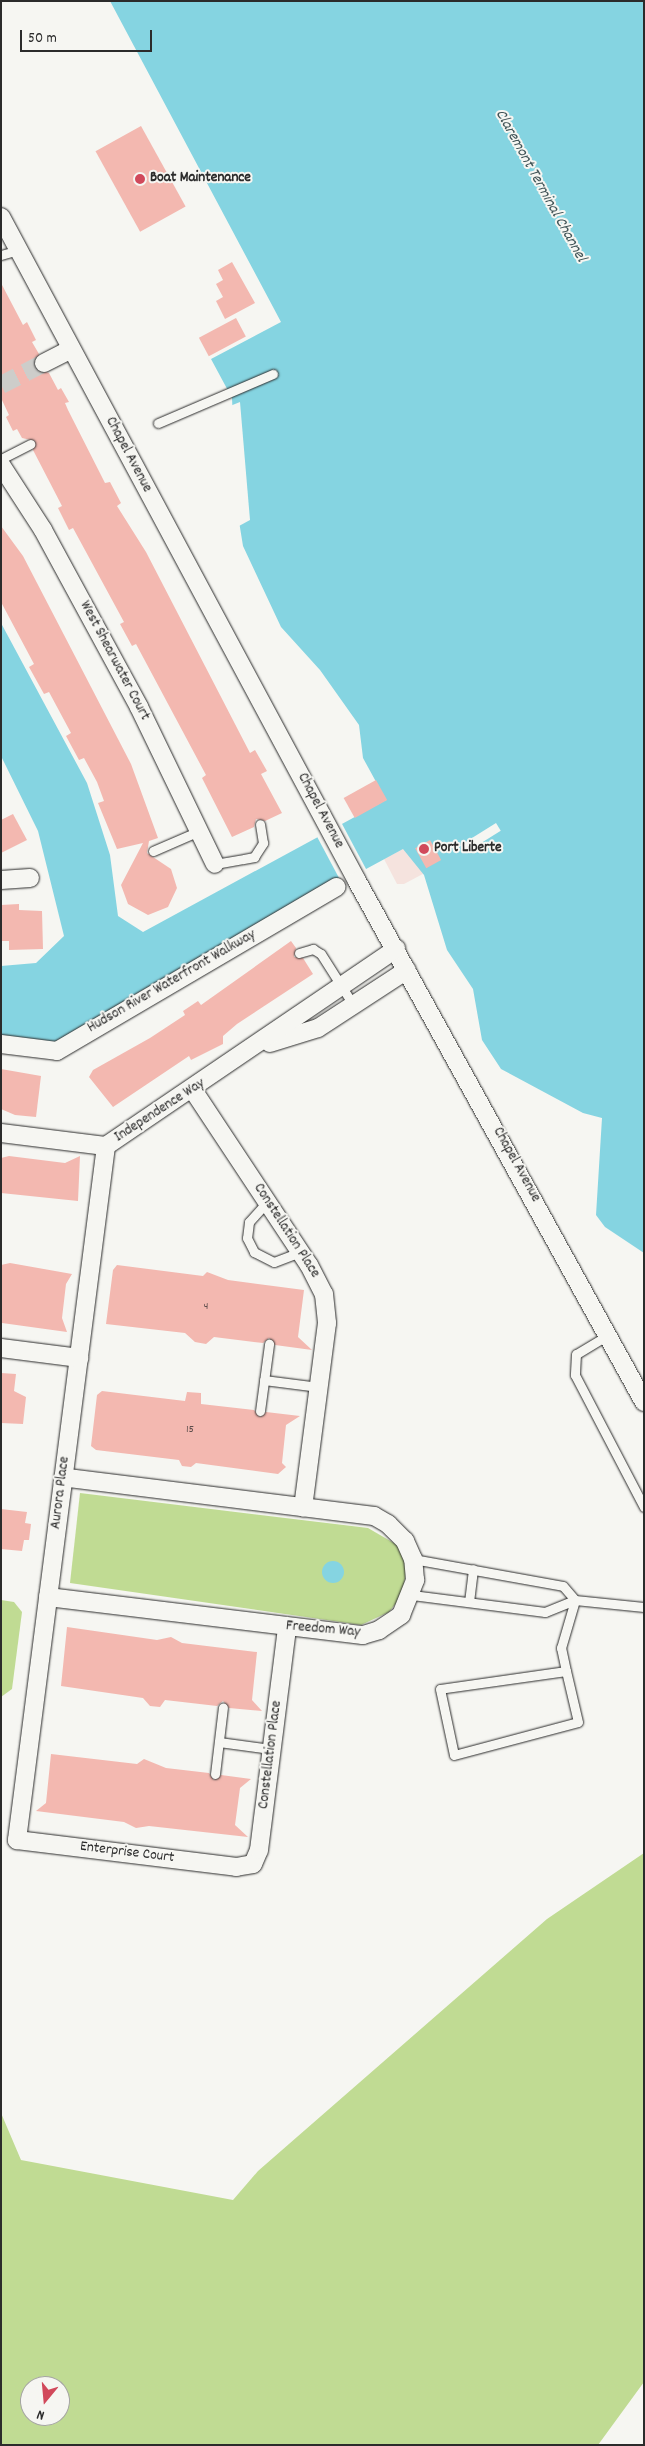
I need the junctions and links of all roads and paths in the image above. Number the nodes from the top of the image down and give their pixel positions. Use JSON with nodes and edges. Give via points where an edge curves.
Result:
{"nodes":[{"id":1,"x":1,"y":217,"type":"edge"},
{"id":2,"x":19,"y":250,"type":"junction"},
{"id":3,"x":1,"y":255,"type":"edge"},
{"id":4,"x":71,"y":349,"type":"junction"},
{"id":5,"x":44,"y":363,"type":"tunnel mouth"},
{"id":6,"x":273,"y":374,"type":"dead end"},
{"id":7,"x":158,"y":422,"type":"dead end"},
{"id":8,"x":30,"y":444,"type":"dead end"},
{"id":9,"x":1,"y":459,"type":"edge"},
{"id":10,"x":1,"y":465,"type":"edge"},
{"id":11,"x":260,"y":824,"type":"dead end"},
{"id":12,"x":199,"y":831,"type":"junction"},
{"id":13,"x":153,"y":852,"type":"dead end"},
{"id":14,"x":216,"y":864,"type":"joint"},
{"id":15,"x":30,"y":878,"type":"dead end"},
{"id":16,"x":1,"y":880,"type":"edge"},
{"id":17,"x":337,"y":887,"type":"dead end"},
{"id":18,"x":396,"y":949,"type":"junction"},
{"id":19,"x":299,"y":953,"type":"dead end"},
{"id":20,"x":407,"y":970,"type":"junction"},
{"id":21,"x":341,"y":986,"type":"junction"},
{"id":22,"x":354,"y":1006,"type":"junction"},
{"id":23,"x":1,"y":1044,"type":"edge"},
{"id":24,"x":251,"y":1050,"type":"junction"},
{"id":25,"x":193,"y":1090,"type":"junction"},
{"id":26,"x":1,"y":1133,"type":"edge"},
{"id":27,"x":106,"y":1146,"type":"junction"},
{"id":28,"x":267,"y":1202,"type":"junction"},
{"id":29,"x":300,"y":1252,"type":"junction"},
{"id":30,"x":608,"y":1336,"type":"junction"},
{"id":31,"x":269,"y":1344,"type":"dead end"},
{"id":32,"x":1,"y":1348,"type":"edge"},
{"id":33,"x":79,"y":1358,"type":"junction"},
{"id":34,"x":264,"y":1380,"type":"junction"},
{"id":35,"x":319,"y":1387,"type":"junction"},
{"id":36,"x":644,"y":1402,"type":"edge"},
{"id":37,"x":260,"y":1411,"type":"dead end"},
{"id":38,"x":63,"y":1477,"type":"junction"},
{"id":39,"x":303,"y":1507,"type":"junction"},
{"id":40,"x":644,"y":1507,"type":"edge"},
{"id":41,"x":413,"y":1559,"type":"junction"},
{"id":42,"x":473,"y":1569,"type":"junction"},
{"id":43,"x":412,"y":1595,"type":"junction"},
{"id":44,"x":48,"y":1596,"type":"junction"},
{"id":45,"x":575,"y":1600,"type":"junction"},
{"id":46,"x":470,"y":1602,"type":"junction"},
{"id":47,"x":644,"y":1607,"type":"edge"},
{"id":48,"x":287,"y":1627,"type":"junction"},
{"id":49,"x":566,"y":1671,"type":"junction"},
{"id":50,"x":223,"y":1707,"type":"dead end"},
{"id":51,"x":219,"y":1742,"type":"junction"},
{"id":52,"x":272,"y":1749,"type":"junction"},
{"id":53,"x":215,"y":1774,"type":"dead end"},
{"id":54,"x":17,"y":1840,"type":"joint"},
{"id":55,"x":236,"y":1867,"type":"joint"}],
"edges":[{"from":1,"to":2,"type":"street","name":"Chapel Avenue"},
{"from":2,"to":3,"type":"lane"},
{"from":2,"to":4,"type":"street","name":"Chapel Avenue"},
{"from":4,"to":5,"type":"street"},
{"from":4,"to":18,"type":"street","name":"Chapel Avenue"},
{"from":6,"to":7,"type":"lane"},
{"from":8,"to":9,"type":"lane"},
{"from":10,"to":12,"type":"street","name":"West Shearwater Court","via":[[56,553],[139,707]]},
{"from":11,"to":14,"type":"lane","via":[[263,843],[254,857]]},
{"from":12,"to":13,"type":"lane"},
{"from":12,"to":14,"type":"street","name":"West Shearwater Court"},
{"from":15,"to":16,"type":"street"},
{"from":17,"to":23,"type":"street","name":"Hudson River Waterfront Walkway","via":[[56,1051]]},
{"from":18,"to":20,"type":"street","name":"Chapel Avenue"},
{"from":18,"to":21,"type":"street","name":"Independence Way"},
{"from":19,"to":21,"type":"lane","via":[[318,951]]},
{"from":20,"to":22,"type":"street","name":"Independence Way"},
{"from":20,"to":30,"type":"street","name":"Chapel Avenue"},
{"from":21,"to":22,"type":"lane"},
{"from":21,"to":24,"type":"street","name":"Independence Way"},
{"from":22,"to":24,"type":"street","name":"Independence Way","via":[[318,1028]]},
{"from":24,"to":25,"type":"street","name":"Independence Way"},
{"from":25,"to":27,"type":"street","name":"Independence Way"},
{"from":25,"to":28,"type":"street","name":"Constellation Place"},
{"from":26,"to":27,"type":"street","name":"Independence Way"},
{"from":27,"to":33,"type":"street","name":"Aurora Place"},
{"from":28,"to":29,"type":"street","name":"Constellation Place"},
{"from":28,"to":29,"type":"lane","via":[[249,1222],[248,1238],[254,1252],[274,1262]]},
{"from":29,"to":35,"type":"street","name":"Constellation Place","via":[[321,1285],[326,1303]]},
{"from":30,"to":36,"type":"street","name":"Chapel Avenue"},
{"from":30,"to":40,"type":"lane","via":[[576,1354],[575,1375]]},
{"from":31,"to":34,"type":"lane"},
{"from":32,"to":33,"type":"street"},
{"from":33,"to":38,"type":"street","name":"Aurora Place"},
{"from":34,"to":35,"type":"lane"},
{"from":34,"to":37,"type":"lane"},
{"from":35,"to":39,"type":"street","name":"Constellation Place"},
{"from":38,"to":39,"type":"street"},
{"from":38,"to":44,"type":"street","name":"Aurora Place"},
{"from":39,"to":41,"type":"street","via":[[381,1519],[400,1535]]},
{"from":41,"to":42,"type":"lane"},
{"from":41,"to":43,"type":"street","name":"Freedom Way"},
{"from":42,"to":45,"type":"lane","via":[[563,1586]]},
{"from":42,"to":46,"type":"lane"},
{"from":43,"to":46,"type":"lane"},
{"from":43,"to":48,"type":"street","name":"Freedom Way","via":[[401,1615],[372,1633],[344,1635]]},
{"from":44,"to":48,"type":"street","name":"Freedom Way"},
{"from":44,"to":54,"type":"street","name":"Aurora Place"},
{"from":45,"to":46,"type":"lane","via":[[545,1612]]},
{"from":45,"to":47,"type":"lane"},
{"from":45,"to":49,"type":"lane","via":[[561,1648]]},
{"from":48,"to":52,"type":"street","name":"Constellation Place"},
{"from":49,"to":49,"type":"lane","via":[[578,1722],[454,1755],[440,1689]]},
{"from":50,"to":51,"type":"lane"},
{"from":51,"to":52,"type":"lane"},
{"from":51,"to":53,"type":"lane"},
{"from":52,"to":55,"type":"street","name":"Constellation Place","via":[[257,1860],[248,1867]]},
{"from":54,"to":55,"type":"street","name":"Enterprise Court"}]}
